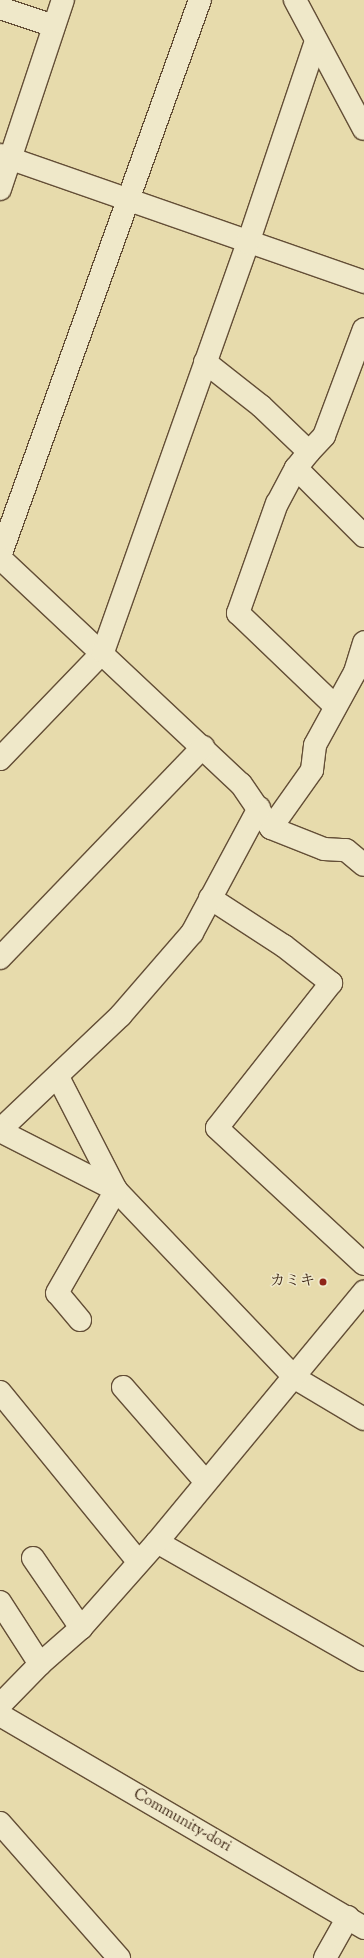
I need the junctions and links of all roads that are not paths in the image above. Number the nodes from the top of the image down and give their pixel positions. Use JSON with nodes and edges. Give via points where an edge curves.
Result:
{"nodes":[{"id":1,"x":63,"y":0,"type":"edge"},
{"id":2,"x":200,"y":0,"type":"edge"},
{"id":3,"x":295,"y":0,"type":"edge"},
{"id":4,"x":0,"y":8,"type":"edge"},
{"id":5,"x":54,"y":26,"type":"junction"},
{"id":6,"x":316,"y":41,"type":"junction"},
{"id":7,"x":364,"y":129,"type":"edge"},
{"id":8,"x":6,"y":157,"type":"edge"},
{"id":9,"x":0,"y":189,"type":"edge"},
{"id":10,"x":129,"y":200,"type":"junction"},
{"id":11,"x":248,"y":242,"type":"junction"},
{"id":12,"x":364,"y":282,"type":"edge"},
{"id":13,"x":364,"y":330,"type":"edge"},
{"id":14,"x":205,"y":362,"type":"junction"},
{"id":15,"x":302,"y":460,"type":"junction"},
{"id":16,"x":364,"y":536,"type":"edge"},
{"id":17,"x":0,"y":557,"type":"edge"},
{"id":18,"x":364,"y":642,"type":"edge"},
{"id":19,"x":102,"y":652,"type":"junction"},
{"id":20,"x":335,"y":706,"type":"junction"},
{"id":21,"x":203,"y":747,"type":"junction"},
{"id":22,"x":0,"y":759,"type":"edge"},
{"id":23,"x":259,"y":808,"type":"junction"},
{"id":24,"x":271,"y":828,"type":"junction"},
{"id":25,"x":364,"y":865,"type":"edge"},
{"id":26,"x":210,"y":898,"type":"junction"},
{"id":27,"x":0,"y":958,"type":"edge"},
{"id":28,"x":58,"y":1077,"type":"junction"},
{"id":29,"x":0,"y":1130,"type":"edge"},
{"id":30,"x":116,"y":1190,"type":"junction"},
{"id":31,"x":364,"y":1264,"type":"edge"},
{"id":32,"x":364,"y":1292,"type":"edge"},
{"id":33,"x":80,"y":1320,"type":"dead end"},
{"id":34,"x":295,"y":1378,"type":"junction"},
{"id":35,"x":123,"y":1387,"type":"dead end"},
{"id":36,"x":0,"y":1392,"type":"edge"},
{"id":37,"x":364,"y":1419,"type":"edge"},
{"id":38,"x":206,"y":1482,"type":"junction"},
{"id":39,"x":157,"y":1542,"type":"junction"},
{"id":40,"x":33,"y":1558,"type":"dead end"},
{"id":41,"x":138,"y":1561,"type":"junction"},
{"id":42,"x":0,"y":1602,"type":"edge"},
{"id":43,"x":81,"y":1628,"type":"junction"},
{"id":44,"x":364,"y":1660,"type":"edge"},
{"id":45,"x":40,"y":1664,"type":"junction"},
{"id":46,"x":0,"y":1705,"type":"edge"},
{"id":47,"x":0,"y":1715,"type":"edge"},
{"id":48,"x":0,"y":1823,"type":"edge"},
{"id":49,"x":356,"y":1922,"type":"edge"},
{"id":50,"x":113,"y":1956,"type":"edge"},
{"id":51,"x":325,"y":1958,"type":"edge"}],
"edges":[{"from":1,"to":5,"type":"street"},
{"from":2,"to":10,"type":"street"},
{"from":3,"to":6,"type":"street"},
{"from":4,"to":5,"type":"street"},
{"from":5,"to":8,"type":"street"},
{"from":6,"to":7,"type":"street","via":[[358,113]]},
{"from":6,"to":11,"type":"street"},
{"from":8,"to":9,"type":"street"},
{"from":8,"to":10,"type":"street"},
{"from":10,"to":11,"type":"street"},
{"from":10,"to":17,"type":"street"},
{"from":11,"to":12,"type":"street"},
{"from":11,"to":14,"type":"street"},
{"from":13,"to":15,"type":"street","via":[[324,436]]},
{"from":14,"to":15,"type":"street","via":[[261,406]]},
{"from":14,"to":19,"type":"street"},
{"from":15,"to":16,"type":"street"},
{"from":15,"to":20,"type":"street","via":[[277,503],[238,613]]},
{"from":17,"to":19,"type":"street"},
{"from":18,"to":20,"type":"street","via":[[355,672]]},
{"from":19,"to":21,"type":"street"},
{"from":19,"to":22,"type":"street"},
{"from":20,"to":24,"type":"street","via":[[315,745],[312,770]]},
{"from":21,"to":23,"type":"street","via":[[241,784]]},
{"from":21,"to":27,"type":"street"},
{"from":23,"to":24,"type":"street"},
{"from":23,"to":26,"type":"street"},
{"from":24,"to":25,"type":"street","via":[[324,849],[346,850]]},
{"from":26,"to":28,"type":"street","via":[[192,933],[121,1015]]},
{"from":26,"to":31,"type":"street","via":[[284,946],[331,983],[217,1128]]},
{"from":28,"to":29,"type":"street"},
{"from":28,"to":30,"type":"street"},
{"from":29,"to":30,"type":"street"},
{"from":30,"to":33,"type":"street","via":[[57,1293]]},
{"from":30,"to":34,"type":"street"},
{"from":32,"to":34,"type":"street"},
{"from":34,"to":37,"type":"street"},
{"from":34,"to":38,"type":"street"},
{"from":35,"to":38,"type":"street"},
{"from":36,"to":41,"type":"street"},
{"from":38,"to":39,"type":"street"},
{"from":39,"to":41,"type":"street"},
{"from":39,"to":44,"type":"street"},
{"from":40,"to":43,"type":"street"},
{"from":41,"to":43,"type":"street"},
{"from":42,"to":45,"type":"street"},
{"from":43,"to":45,"type":"street"},
{"from":45,"to":46,"type":"street"},
{"from":47,"to":49,"type":"street","name":"Community-dori"},
{"from":48,"to":50,"type":"street"},
{"from":49,"to":51,"type":"street"}]}
